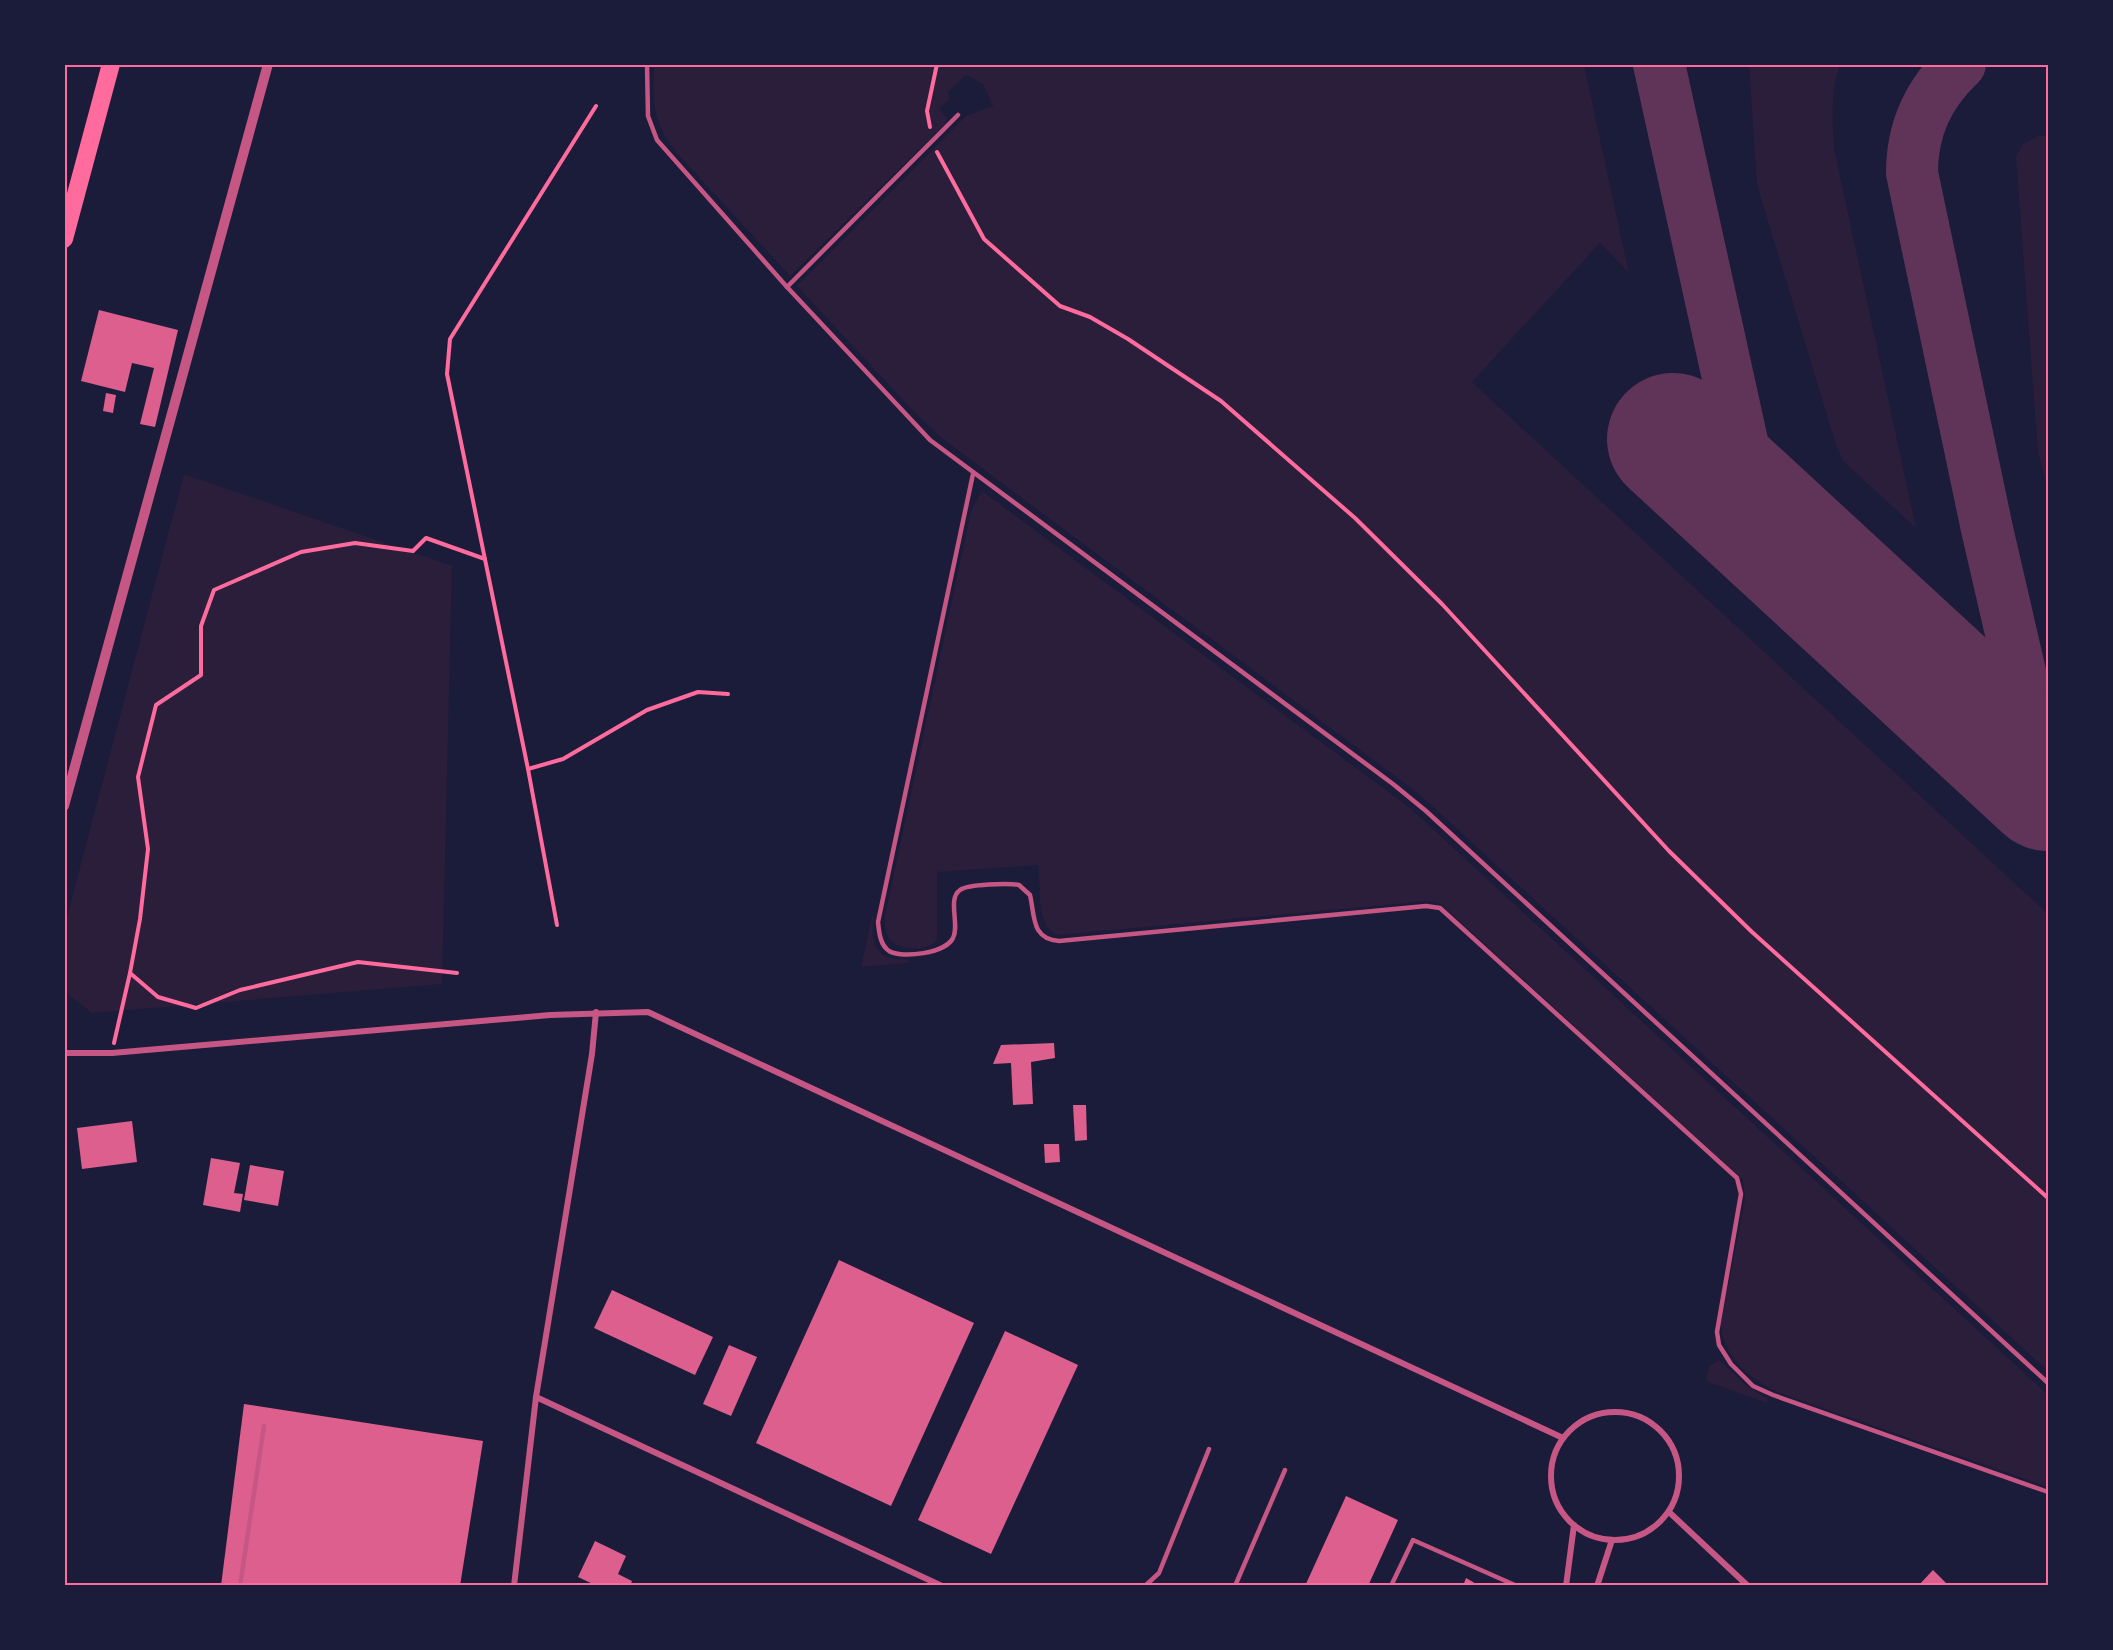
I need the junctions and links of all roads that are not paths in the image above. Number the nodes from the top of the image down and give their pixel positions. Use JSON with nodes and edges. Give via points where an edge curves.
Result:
{"nodes":[{"id":1,"x":111,"y":64,"type":"edge"},
{"id":2,"x":268,"y":64,"type":"edge"},
{"id":3,"x":647,"y":64,"type":"edge"},
{"id":4,"x":958,"y":115,"type":"dead end"},
{"id":5,"x":64,"y":239,"type":"edge"},
{"id":6,"x":787,"y":287,"type":"junction"},
{"id":7,"x":974,"y":474,"type":"junction"},
{"id":8,"x":64,"y":806,"type":"edge"},
{"id":9,"x":596,"y":1012,"type":"junction"},
{"id":10,"x":64,"y":1053,"type":"edge"},
{"id":11,"x":2049,"y":1383,"type":"edge"},
{"id":12,"x":536,"y":1397,"type":"junction"},
{"id":13,"x":264,"y":1426,"type":"dead end"},
{"id":14,"x":1563,"y":1438,"type":"junction"},
{"id":15,"x":1209,"y":1449,"type":"dead end"},
{"id":16,"x":1285,"y":1470,"type":"dead end"},
{"id":17,"x":2049,"y":1492,"type":"edge"},
{"id":18,"x":1669,"y":1512,"type":"junction"},
{"id":19,"x":1574,"y":1525,"type":"junction"},
{"id":20,"x":1612,"y":1540,"type":"junction"},
{"id":21,"x":240,"y":1586,"type":"edge"},
{"id":22,"x":514,"y":1586,"type":"edge"},
{"id":23,"x":942,"y":1586,"type":"edge"},
{"id":24,"x":1145,"y":1586,"type":"edge"},
{"id":25,"x":1235,"y":1586,"type":"edge"},
{"id":26,"x":1391,"y":1586,"type":"edge"},
{"id":27,"x":1517,"y":1586,"type":"edge"},
{"id":28,"x":1566,"y":1586,"type":"edge"},
{"id":29,"x":1597,"y":1586,"type":"edge"},
{"id":30,"x":1748,"y":1586,"type":"edge"}],
"edges":[{"from":1,"to":5,"type":"highway"},
{"from":2,"to":8,"type":"street"},
{"from":3,"to":6,"type":"lane","via":[[648,116],[657,140]]},
{"from":4,"to":6,"type":"lane"},
{"from":6,"to":7,"type":"lane","via":[[930,440]]},
{"from":7,"to":11,"type":"lane","via":[[1426,811]]},
{"from":7,"to":17,"type":"lane","via":[[878,922],[886,948],[904,954],[937,951],[948,945],[956,930],[955,897],[965,887],[1019,885],[1030,895],[1038,932],[1059,941],[1426,906],[1440,908],[1737,1178],[1741,1194],[1717,1332],[1724,1354],[1746,1380],[1773,1395]]},
{"from":9,"to":10,"type":"street","via":[[112,1053]]},
{"from":9,"to":12,"type":"street"},
{"from":9,"to":14,"type":"street","via":[[648,1012]]},
{"from":12,"to":22,"type":"street"},
{"from":12,"to":23,"type":"street"},
{"from":13,"to":21,"type":"lane"},
{"from":14,"to":18,"type":"street","via":[[1579,1422],[1599,1413],[1643,1417],[1661,1430],[1674,1448],[1678,1492]]},
{"from":14,"to":19,"type":"street","via":[[1554,1455],[1553,1493]]},
{"from":15,"to":24,"type":"lane","via":[[1159,1573]]},
{"from":16,"to":25,"type":"lane"},
{"from":18,"to":20,"type":"street","via":[[1653,1528],[1634,1538]]},
{"from":18,"to":30,"type":"street"},
{"from":19,"to":20,"type":"street","via":[[1592,1536]]},
{"from":19,"to":28,"type":"street"},
{"from":20,"to":29,"type":"street"},
{"from":26,"to":27,"type":"lane","via":[[1413,1540]]}]}
